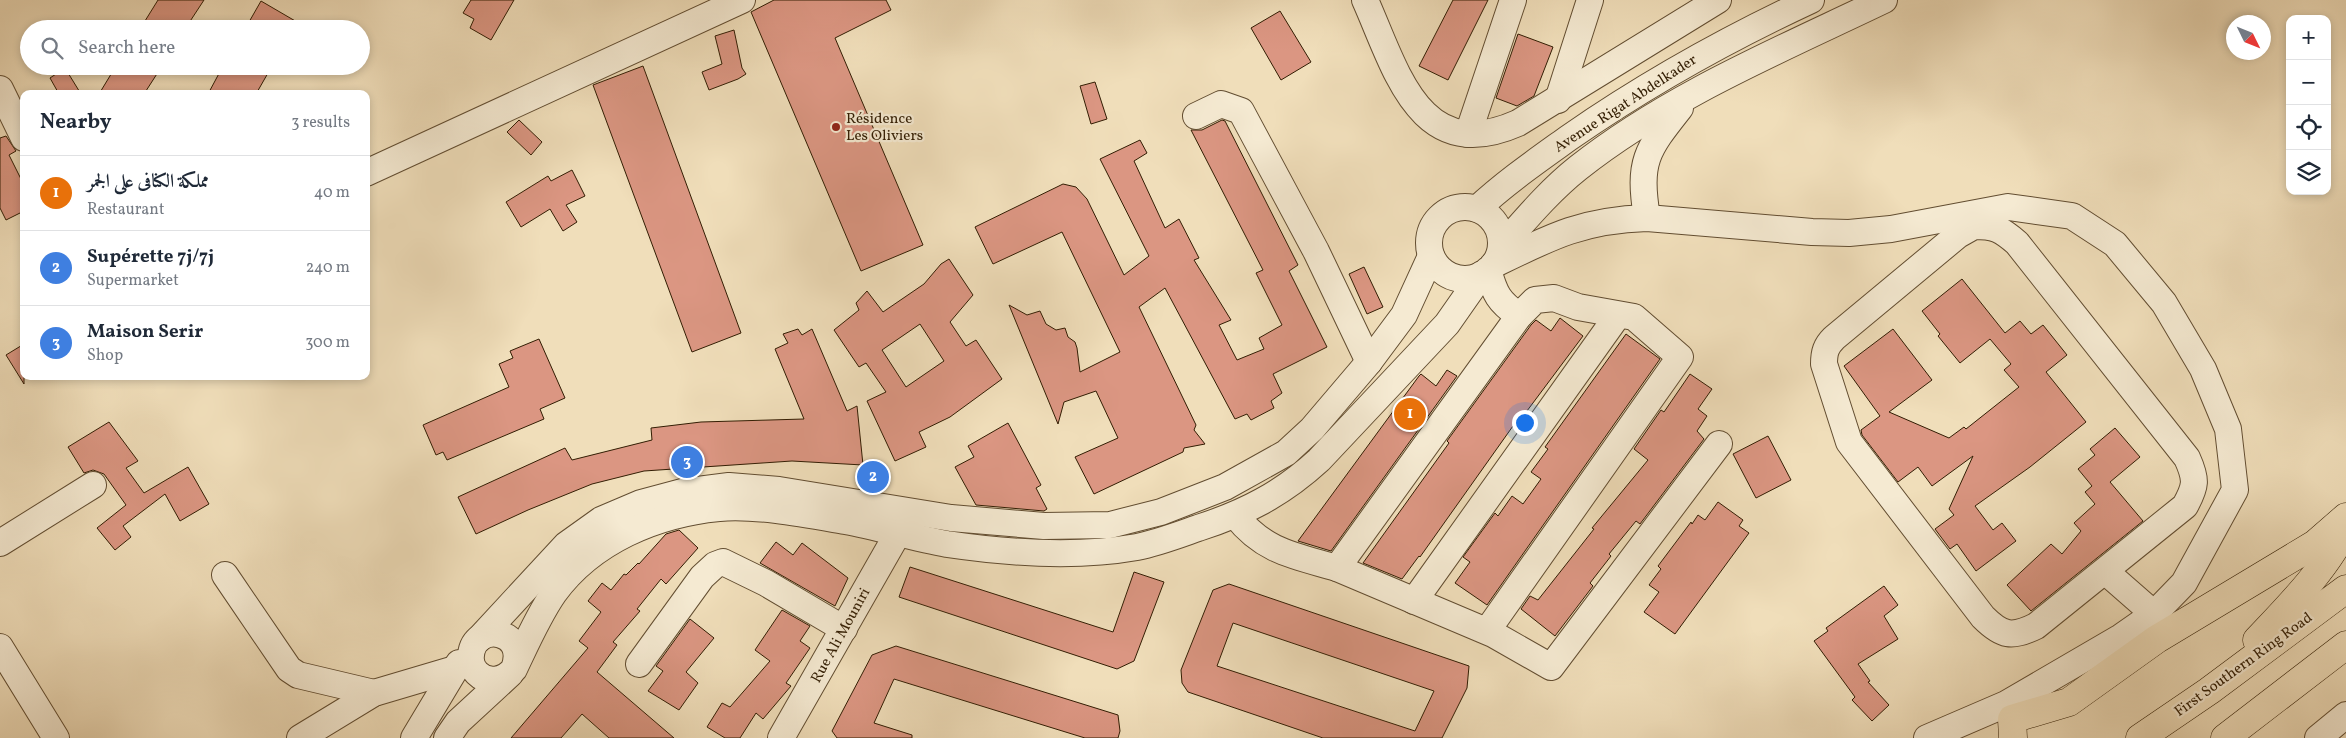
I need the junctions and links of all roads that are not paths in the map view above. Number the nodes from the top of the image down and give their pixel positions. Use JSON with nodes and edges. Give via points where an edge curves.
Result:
{"nodes":[{"id":1,"x":742,"y":0,"type":"edge"},
{"id":2,"x":1365,"y":0,"type":"edge"},
{"id":3,"x":1513,"y":0,"type":"edge"},
{"id":4,"x":1590,"y":0,"type":"edge"},
{"id":5,"x":1718,"y":0,"type":"edge"},
{"id":6,"x":1811,"y":0,"type":"edge"},
{"id":7,"x":1884,"y":0,"type":"edge"},
{"id":8,"x":0,"y":89,"type":"edge"},
{"id":9,"x":1689,"y":97,"type":"junction"},
{"id":10,"x":1558,"y":100,"type":"junction"},
{"id":11,"x":1196,"y":116,"type":"dead end"},
{"id":12,"x":20,"y":130,"type":"edge"},
{"id":13,"x":1468,"y":134,"type":"junction"},
{"id":14,"x":370,"y":171,"type":"edge"},
{"id":15,"x":1477,"y":209,"type":"junction"},
{"id":16,"x":1647,"y":218,"type":"junction"},
{"id":17,"x":1432,"y":256,"type":"junction"},
{"id":18,"x":1491,"y":264,"type":"junction"},
{"id":19,"x":1618,"y":315,"type":"junction"},
{"id":20,"x":1519,"y":316,"type":"junction"},
{"id":21,"x":1369,"y":362,"type":"junction"},
{"id":22,"x":1719,"y":444,"type":"dead end"},
{"id":23,"x":93,"y":485,"type":"dead end"},
{"id":24,"x":1236,"y":516,"type":"junction"},
{"id":25,"x":2346,"y":517,"type":"edge"},
{"id":26,"x":2346,"y":528,"type":"edge"},
{"id":27,"x":898,"y":533,"type":"junction"},
{"id":28,"x":0,"y":543,"type":"edge"},
{"id":29,"x":1337,"y":568,"type":"junction"},
{"id":30,"x":2106,"y":572,"type":"junction"},
{"id":31,"x":225,"y":575,"type":"dead end"},
{"id":32,"x":2346,"y":589,"type":"edge"},
{"id":33,"x":1414,"y":601,"type":"junction"},
{"id":34,"x":2154,"y":614,"type":"junction"},
{"id":35,"x":844,"y":629,"type":"junction"},
{"id":36,"x":1487,"y":631,"type":"junction"},
{"id":37,"x":476,"y":643,"type":"junction"},
{"id":38,"x":2346,"y":644,"type":"edge"},
{"id":39,"x":0,"y":648,"type":"edge"},
{"id":40,"x":2346,"y":655,"type":"edge"},
{"id":41,"x":639,"y":664,"type":"dead end"},
{"id":42,"x":455,"y":669,"type":"junction"},
{"id":43,"x":512,"y":671,"type":"junction"},
{"id":44,"x":2209,"y":691,"type":"junction"},
{"id":45,"x":374,"y":693,"type":"junction"},
{"id":46,"x":2346,"y":715,"type":"edge"},
{"id":47,"x":2011,"y":720,"type":"edge"},
{"id":48,"x":2228,"y":736,"type":"edge"},
{"id":49,"x":56,"y":738,"type":"edge"},
{"id":50,"x":300,"y":738,"type":"edge"},
{"id":51,"x":414,"y":738,"type":"edge"},
{"id":52,"x":447,"y":738,"type":"edge"},
{"id":53,"x":781,"y":738,"type":"edge"},
{"id":54,"x":1927,"y":738,"type":"edge"},
{"id":55,"x":2140,"y":738,"type":"edge"},
{"id":56,"x":2318,"y":738,"type":"edge"}],
"edges":[{"from":1,"to":14,"type":"street"},
{"from":2,"to":13,"type":"street","via":[[1415,105],[1444,127]]},
{"from":3,"to":13,"type":"street"},
{"from":4,"to":10,"type":"street"},
{"from":5,"to":10,"type":"street"},
{"from":6,"to":15,"type":"street","name":"Avenue Rigat Abdelkader","via":[[1727,40],[1655,81],[1516,175]]},
{"from":7,"to":9,"type":"street"},
{"from":8,"to":12,"type":"street"},
{"from":9,"to":16,"type":"street","via":[[1648,153],[1642,177]]},
{"from":9,"to":18,"type":"street","via":[[1578,168],[1549,193]]},
{"from":10,"to":13,"type":"street","via":[[1502,130]]},
{"from":11,"to":21,"type":"street","via":[[1221,104],[1241,110],[1316,251]]},
{"from":15,"to":17,"type":"street","via":[[1457,208],[1439,218],[1430,236]]},
{"from":15,"to":18,"type":"street","via":[[1486,213],[1498,228]]},
{"from":16,"to":18,"type":"street","via":[[1602,221],[1567,230]]},
{"from":16,"to":34,"type":"street","via":[[1849,233],[2008,207],[2072,216],[2115,244],[2164,303],[2203,369],[2228,429],[2235,490],[2184,583]]},
{"from":17,"to":18,"type":"street","via":[[1448,274],[1465,278]]},
{"from":17,"to":21,"type":"street","via":[[1404,315]]},
{"from":18,"to":20,"type":"street","via":[[1494,290],[1501,303]]},
{"from":18,"to":24,"type":"street","via":[[1447,324],[1319,460],[1298,479]]},
{"from":19,"to":20,"type":"street","via":[[1578,307],[1554,298],[1535,300]]},
{"from":19,"to":33,"type":"street"},
{"from":19,"to":36,"type":"street","via":[[1634,317],[1680,357]]},
{"from":20,"to":29,"type":"street"},
{"from":21,"to":37,"type":"street","via":[[1312,429],[1286,453],[1225,486],[1161,512],[1110,525],[1044,526],[951,518],[779,490],[729,486],[682,492],[641,503],[601,520],[566,545]]},
{"from":22,"to":36,"type":"street","via":[[1551,667]]},
{"from":23,"to":28,"type":"street"},
{"from":24,"to":27,"type":"street","via":[[1137,547],[1083,553],[1001,550]]},
{"from":24,"to":29,"type":"street","via":[[1263,543],[1279,552]]},
{"from":25,"to":47,"type":"highway","via":[[2314,544],[2157,639],[2069,702]]},
{"from":26,"to":44,"type":"highway","via":[[2310,582]]},
{"from":27,"to":35,"type":"street","name":"Rue Ali Mouniri"},
{"from":27,"to":43,"type":"street","via":[[845,521],[721,508],[684,513],[636,527],[602,547],[554,593]]},
{"from":29,"to":33,"type":"street"},
{"from":30,"to":30,"type":"street","via":[[2185,506],[2194,489],[2194,474],[2187,458],[2017,243],[2004,231],[1991,226],[1974,226],[1958,235],[1827,345],[1824,354],[1826,374],[1850,442],[1995,629],[2008,634],[2022,633],[2036,626]]},
{"from":30,"to":34,"type":"street"},
{"from":31,"to":45,"type":"street","via":[[288,669],[298,675]]},
{"from":32,"to":44,"type":"highway","name":"First Southern Ring Road"},
{"from":33,"to":36,"type":"street"},
{"from":34,"to":47,"type":"street"},
{"from":35,"to":41,"type":"street","via":[[723,562],[702,577]]},
{"from":35,"to":53,"type":"street","name":"Rue Ali Mouniri"},
{"from":37,"to":42,"type":"street"},
{"from":37,"to":43,"type":"street","via":[[471,662],[481,676],[495,680]]},
{"from":37,"to":43,"type":"street","via":[[494,633],[509,639],[517,652]]},
{"from":38,"to":48,"type":"highway"},
{"from":39,"to":49,"type":"street"},
{"from":40,"to":48,"type":"highway"},
{"from":42,"to":45,"type":"street"},
{"from":42,"to":51,"type":"street"},
{"from":43,"to":52,"type":"street","via":[[458,722]]},
{"from":44,"to":55,"type":"highway","name":"First Southern Ring Road"},
{"from":45,"to":50,"type":"street"},
{"from":46,"to":56,"type":"street"},
{"from":47,"to":54,"type":"street"}]}
